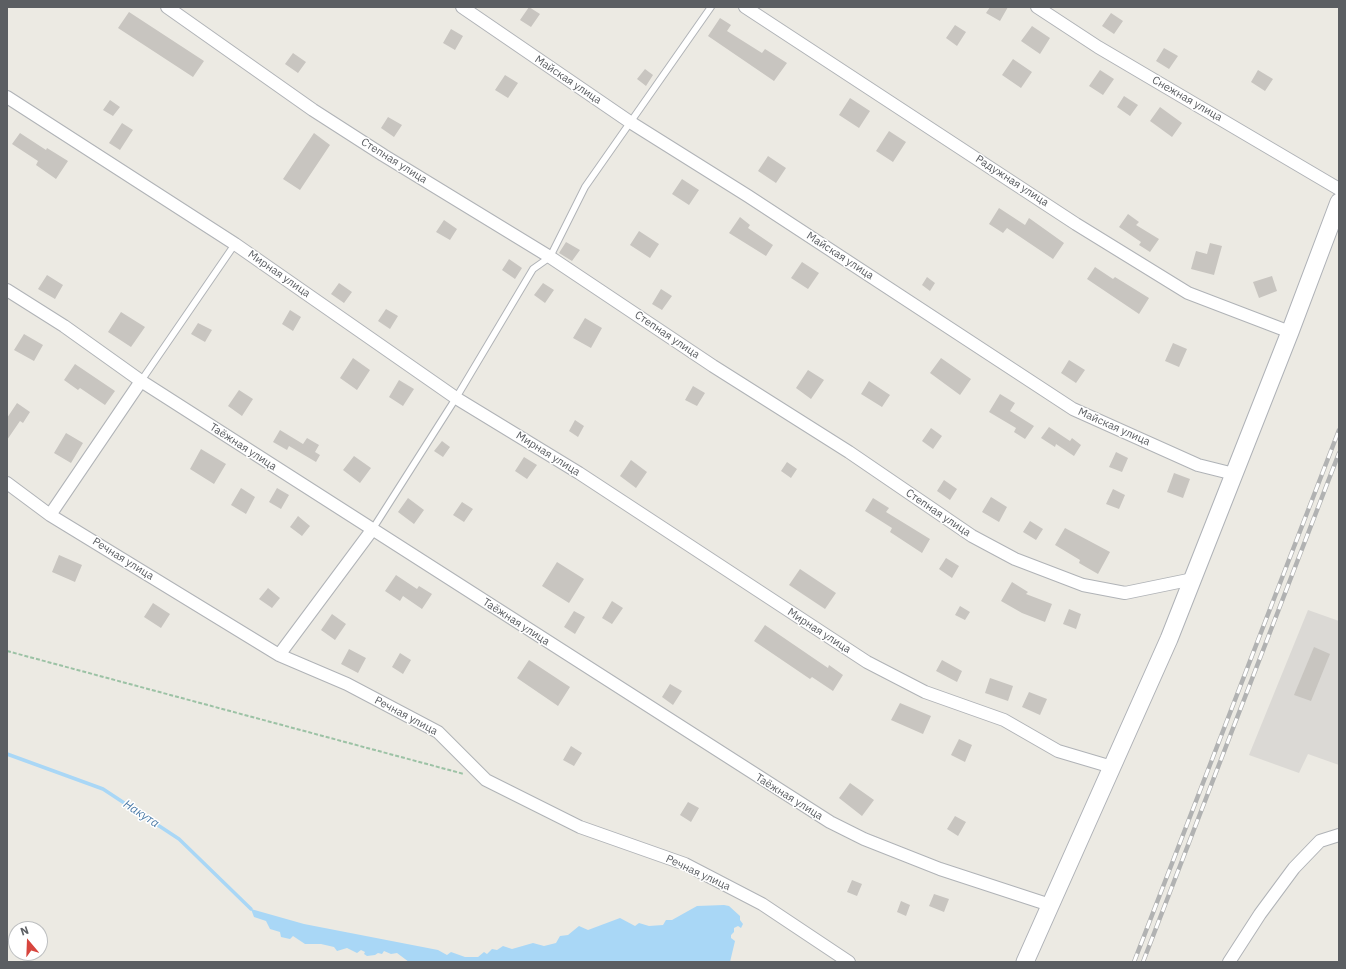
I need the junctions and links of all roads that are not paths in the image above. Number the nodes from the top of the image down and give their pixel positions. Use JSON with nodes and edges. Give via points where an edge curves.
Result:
{"nodes":[{"id":1,"x":167,"y":7,"type":"edge"},
{"id":2,"x":462,"y":7,"type":"edge"},
{"id":3,"x":711,"y":7,"type":"edge"},
{"id":4,"x":745,"y":7,"type":"edge"},
{"id":5,"x":1037,"y":7,"type":"edge"},
{"id":6,"x":7,"y":97,"type":"edge"},
{"id":7,"x":630,"y":122,"type":"junction"},
{"id":8,"x":1339,"y":188,"type":"edge"},
{"id":9,"x":1339,"y":202,"type":"edge"},
{"id":10,"x":235,"y":244,"type":"junction"},
{"id":11,"x":550,"y":257,"type":"junction"},
{"id":12,"x":7,"y":290,"type":"edge"},
{"id":13,"x":1290,"y":332,"type":"junction"},
{"id":14,"x":141,"y":381,"type":"junction"},
{"id":15,"x":456,"y":398,"type":"junction"},
{"id":16,"x":1234,"y":474,"type":"junction"},
{"id":17,"x":7,"y":483,"type":"edge"},
{"id":18,"x":50,"y":515,"type":"junction"},
{"id":19,"x":372,"y":530,"type":"junction"},
{"id":20,"x":1193,"y":579,"type":"junction"},
{"id":21,"x":279,"y":655,"type":"junction"},
{"id":22,"x":1112,"y":767,"type":"junction"},
{"id":23,"x":1339,"y":835,"type":"edge"},
{"id":24,"x":1050,"y":905,"type":"junction"},
{"id":25,"x":849,"y":962,"type":"edge"},
{"id":26,"x":1025,"y":962,"type":"edge"},
{"id":27,"x":1229,"y":962,"type":"edge"}],
"edges":[{"from":1,"to":11,"type":"street","name":"Степная улица","via":[[313,110]]},
{"from":2,"to":7,"type":"street","name":"Майская улица"},
{"from":3,"to":7,"type":"lane"},
{"from":4,"to":13,"type":"street","name":"Радужная улица","via":[[1076,224],[1188,293]]},
{"from":5,"to":8,"type":"street","name":"Снежная улица","via":[[1098,47]]},
{"from":6,"to":10,"type":"street","name":"Мирная улица"},
{"from":7,"to":11,"type":"lane","via":[[585,187]]},
{"from":7,"to":16,"type":"street","name":"Майская улица","via":[[748,196],[1073,409],[1198,464]]},
{"from":9,"to":13,"type":"street"},
{"from":10,"to":14,"type":"lane"},
{"from":10,"to":15,"type":"street","name":"Мирная улица"},
{"from":11,"to":15,"type":"lane","via":[[532,269]]},
{"from":11,"to":20,"type":"street","name":"Степная улица","via":[[713,366],[849,452],[972,536],[1015,559],[1083,584],[1125,593]]},
{"from":12,"to":14,"type":"street","name":"Таёжная улица","via":[[64,326]]},
{"from":13,"to":16,"type":"street"},
{"from":14,"to":18,"type":"street"},
{"from":14,"to":19,"type":"street","name":"Таёжная улица"},
{"from":15,"to":19,"type":"lane"},
{"from":15,"to":22,"type":"street","name":"Мирная улица","via":[[579,473],[867,662],[925,692],[1004,720],[1058,751]]},
{"from":16,"to":20,"type":"street"},
{"from":17,"to":18,"type":"street","name":"Речная улица"},
{"from":18,"to":21,"type":"street","name":"Речная улица"},
{"from":19,"to":21,"type":"street"},
{"from":19,"to":24,"type":"street","name":"Таёжная улица","via":[[830,822],[864,839],[940,869]]},
{"from":20,"to":22,"type":"street"},
{"from":21,"to":25,"type":"street","name":"Речная улица","via":[[347,684],[438,732],[486,780],[580,827],[685,864],[762,904]]},
{"from":22,"to":24,"type":"street"},
{"from":23,"to":27,"type":"street","via":[[1320,841],[1294,868]]},
{"from":24,"to":26,"type":"street"}]}
